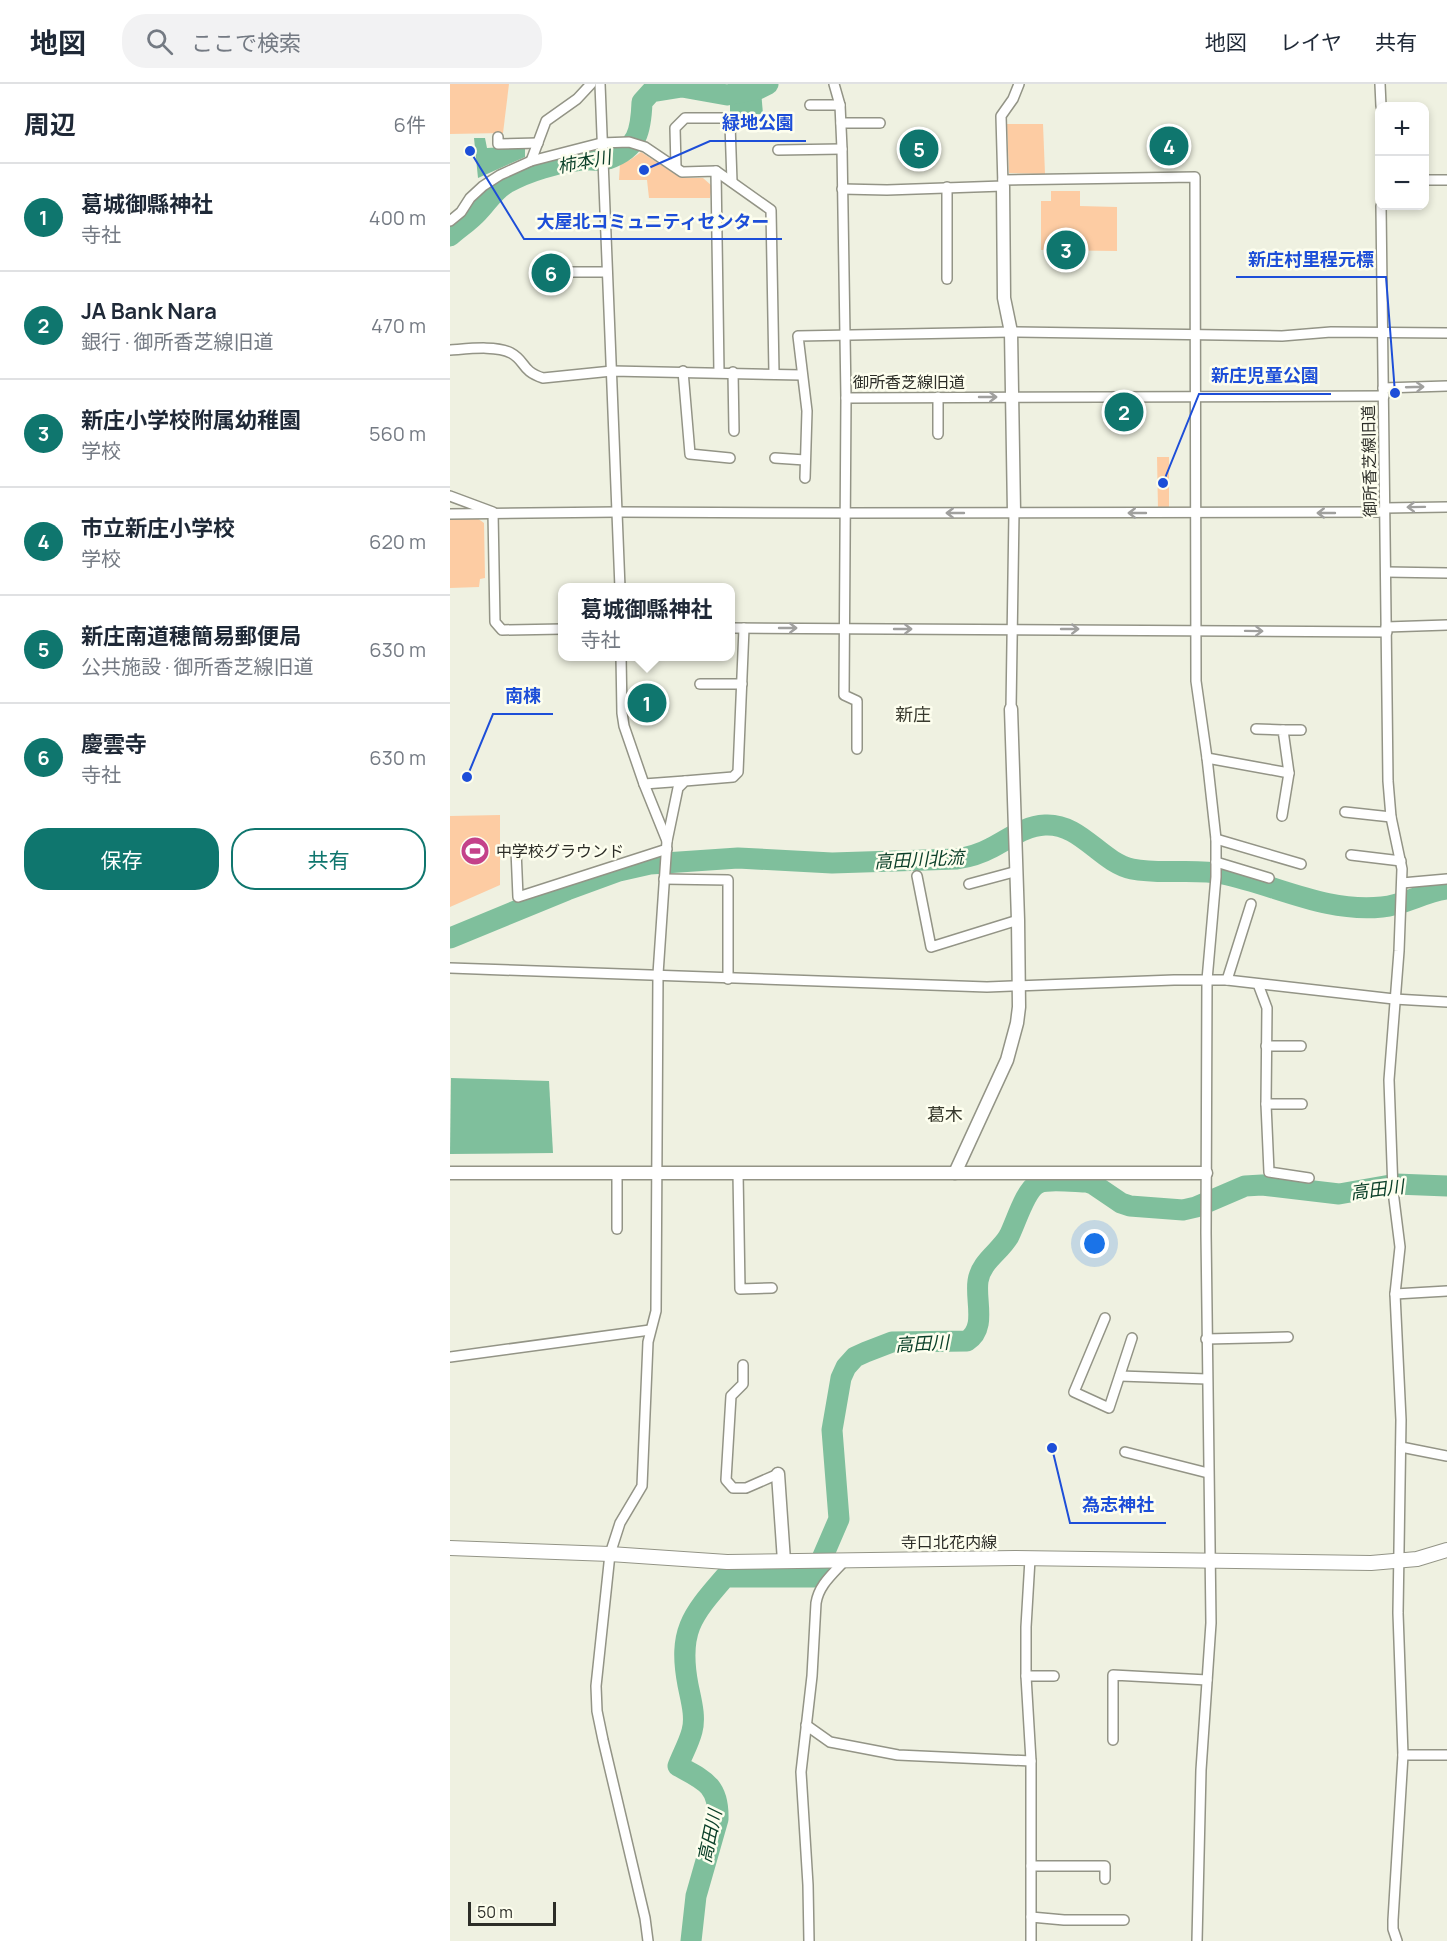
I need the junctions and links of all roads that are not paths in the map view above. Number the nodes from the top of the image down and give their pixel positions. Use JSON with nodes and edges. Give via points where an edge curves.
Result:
{"nodes":[{"id":1,"x":591,"y":84,"type":"edge"},
{"id":2,"x":600,"y":84,"type":"edge"},
{"id":3,"x":834,"y":84,"type":"edge"},
{"id":4,"x":1019,"y":84,"type":"edge"},
{"id":5,"x":1380,"y":84,"type":"edge"},
{"id":6,"x":1381,"y":102,"type":"edge"},
{"id":7,"x":810,"y":105,"type":"dead end"},
{"id":8,"x":840,"y":105,"type":"junction"},
{"id":9,"x":842,"y":123,"type":"junction"},
{"id":10,"x":880,"y":123,"type":"dead end"},
{"id":11,"x":498,"y":137,"type":"dead end"},
{"id":12,"x":538,"y":143,"type":"junction"},
{"id":13,"x":602,"y":148,"type":"junction"},
{"id":14,"x":842,"y":149,"type":"junction"},
{"id":15,"x":778,"y":150,"type":"dead end"},
{"id":16,"x":531,"y":160,"type":"junction"},
{"id":17,"x":676,"y":167,"type":"junction"},
{"id":18,"x":716,"y":171,"type":"junction"},
{"id":19,"x":1429,"y":180,"type":"edge"},
{"id":20,"x":1447,"y":180,"type":"edge"},
{"id":21,"x":732,"y":182,"type":"junction"},
{"id":22,"x":1003,"y":183,"type":"junction"},
{"id":23,"x":947,"y":187,"type":"junction"},
{"id":24,"x":842,"y":189,"type":"junction"},
{"id":25,"x":1381,"y":210,"type":"edge"},
{"id":26,"x":450,"y":220,"type":"edge"},
{"id":27,"x":568,"y":272,"type":"dead end"},
{"id":28,"x":607,"y":272,"type":"junction"},
{"id":29,"x":947,"y":279,"type":"dead end"},
{"id":30,"x":1011,"y":332,"type":"junction"},
{"id":31,"x":1383,"y":332,"type":"junction"},
{"id":32,"x":1446,"y":333,"type":"edge"},
{"id":33,"x":1195,"y":334,"type":"junction"},
{"id":34,"x":844,"y":335,"type":"junction"},
{"id":35,"x":450,"y":350,"type":"edge"},
{"id":36,"x":612,"y":371,"type":"junction"},
{"id":37,"x":683,"y":371,"type":"junction"},
{"id":38,"x":719,"y":372,"type":"junction"},
{"id":39,"x":733,"y":372,"type":"junction"},
{"id":40,"x":774,"y":374,"type":"junction"},
{"id":41,"x":802,"y":375,"type":"junction"},
{"id":42,"x":1447,"y":386,"type":"edge"},
{"id":43,"x":1384,"y":392,"type":"junction"},
{"id":44,"x":938,"y":397,"type":"junction"},
{"id":45,"x":1013,"y":397,"type":"junction"},
{"id":46,"x":1195,"y":397,"type":"junction"},
{"id":47,"x":846,"y":398,"type":"junction"},
{"id":48,"x":734,"y":431,"type":"dead end"},
{"id":49,"x":938,"y":434,"type":"dead end"},
{"id":50,"x":730,"y":458,"type":"dead end"},
{"id":51,"x":775,"y":458,"type":"dead end"},
{"id":52,"x":805,"y":460,"type":"junction"},
{"id":53,"x":804,"y":478,"type":"dead end"},
{"id":54,"x":450,"y":496,"type":"edge"},
{"id":55,"x":1447,"y":507,"type":"edge"},
{"id":56,"x":1384,"y":510,"type":"junction"},
{"id":57,"x":493,"y":512,"type":"junction"},
{"id":58,"x":617,"y":512,"type":"junction"},
{"id":59,"x":1014,"y":512,"type":"junction"},
{"id":60,"x":846,"y":513,"type":"junction"},
{"id":61,"x":1196,"y":513,"type":"junction"},
{"id":62,"x":450,"y":514,"type":"edge"},
{"id":63,"x":1386,"y":572,"type":"junction"},
{"id":64,"x":1447,"y":573,"type":"edge"},
{"id":65,"x":620,"y":583,"type":"edge"},
{"id":66,"x":1447,"y":625,"type":"edge"},
{"id":67,"x":735,"y":628,"type":"edge"},
{"id":68,"x":744,"y":628,"type":"junction"},
{"id":69,"x":558,"y":629,"type":"edge"},
{"id":70,"x":844,"y":629,"type":"junction"},
{"id":71,"x":1011,"y":629,"type":"junction"},
{"id":72,"x":1387,"y":629,"type":"junction"},
{"id":73,"x":1195,"y":630,"type":"junction"},
{"id":74,"x":621,"y":661,"type":"edge"},
{"id":75,"x":700,"y":684,"type":"dead end"},
{"id":76,"x":742,"y":684,"type":"junction"},
{"id":77,"x":1011,"y":709,"type":"joint"},
{"id":78,"x":1256,"y":729,"type":"dead end"},
{"id":79,"x":1283,"y":730,"type":"junction"},
{"id":80,"x":1301,"y":730,"type":"dead end"},
{"id":81,"x":857,"y":749,"type":"dead end"},
{"id":82,"x":1207,"y":758,"type":"junction"},
{"id":83,"x":1289,"y":773,"type":"junction"},
{"id":84,"x":685,"y":781,"type":"junction"},
{"id":85,"x":644,"y":784,"type":"junction"},
{"id":86,"x":1345,"y":812,"type":"dead end"},
{"id":87,"x":1282,"y":816,"type":"dead end"},
{"id":88,"x":1391,"y":817,"type":"junction"},
{"id":89,"x":1216,"y":839,"type":"junction"},
{"id":90,"x":667,"y":848,"type":"junction"},
{"id":91,"x":516,"y":850,"type":"dead end"},
{"id":92,"x":1351,"y":855,"type":"dead end"},
{"id":93,"x":1401,"y":861,"type":"junction"},
{"id":94,"x":1216,"y":862,"type":"junction"},
{"id":95,"x":1301,"y":864,"type":"dead end"},
{"id":96,"x":1017,"y":871,"type":"junction"},
{"id":97,"x":916,"y":876,"type":"dead end"},
{"id":98,"x":1269,"y":878,"type":"dead end"},
{"id":99,"x":664,"y":879,"type":"junction"},
{"id":100,"x":1447,"y":879,"type":"edge"},
{"id":101,"x":1402,"y":883,"type":"junction"},
{"id":102,"x":969,"y":884,"type":"dead end"},
{"id":103,"x":1251,"y":904,"type":"dead end"},
{"id":104,"x":1018,"y":920,"type":"junction"},
{"id":105,"x":450,"y":968,"type":"edge"},
{"id":106,"x":658,"y":974,"type":"junction"},
{"id":107,"x":728,"y":979,"type":"junction"},
{"id":108,"x":1207,"y":980,"type":"junction"},
{"id":109,"x":1227,"y":980,"type":"junction"},
{"id":110,"x":1258,"y":984,"type":"junction"},
{"id":111,"x":1019,"y":985,"type":"junction"},
{"id":112,"x":1394,"y":999,"type":"junction"},
{"id":113,"x":1447,"y":1002,"type":"edge"},
{"id":114,"x":1266,"y":1046,"type":"junction"},
{"id":115,"x":1301,"y":1046,"type":"dead end"},
{"id":116,"x":1266,"y":1104,"type":"junction"},
{"id":117,"x":1302,"y":1104,"type":"dead end"},
{"id":118,"x":450,"y":1173,"type":"edge"},
{"id":119,"x":617,"y":1173,"type":"junction"},
{"id":120,"x":656,"y":1173,"type":"junction"},
{"id":121,"x":738,"y":1173,"type":"junction"},
{"id":122,"x":955,"y":1173,"type":"junction"},
{"id":123,"x":1206,"y":1173,"type":"junction"},
{"id":124,"x":1309,"y":1178,"type":"dead end"},
{"id":125,"x":617,"y":1229,"type":"dead end"},
{"id":126,"x":772,"y":1288,"type":"dead end"},
{"id":127,"x":1447,"y":1292,"type":"edge"},
{"id":128,"x":1395,"y":1294,"type":"junction"},
{"id":129,"x":1105,"y":1318,"type":"dead end"},
{"id":130,"x":650,"y":1330,"type":"junction"},
{"id":131,"x":1288,"y":1337,"type":"dead end"},
{"id":132,"x":1132,"y":1338,"type":"dead end"},
{"id":133,"x":1206,"y":1339,"type":"junction"},
{"id":134,"x":450,"y":1357,"type":"edge"},
{"id":135,"x":743,"y":1365,"type":"dead end"},
{"id":136,"x":1120,"y":1376,"type":"junction"},
{"id":137,"x":1207,"y":1379,"type":"junction"},
{"id":138,"x":1401,"y":1447,"type":"junction"},
{"id":139,"x":1125,"y":1452,"type":"dead end"},
{"id":140,"x":1447,"y":1456,"type":"edge"},
{"id":141,"x":1208,"y":1473,"type":"junction"},
{"id":142,"x":778,"y":1474,"type":"joint"},
{"id":143,"x":450,"y":1548,"type":"edge"},
{"id":144,"x":1447,"y":1550,"type":"edge"},
{"id":145,"x":610,"y":1554,"type":"junction"},
{"id":146,"x":846,"y":1559,"type":"junction"},
{"id":147,"x":1030,"y":1559,"type":"junction"},
{"id":148,"x":784,"y":1561,"type":"junction"},
{"id":149,"x":1210,"y":1561,"type":"junction"},
{"id":150,"x":1399,"y":1562,"type":"junction"},
{"id":151,"x":1026,"y":1676,"type":"junction"},
{"id":152,"x":1054,"y":1676,"type":"dead end"},
{"id":153,"x":1208,"y":1680,"type":"junction"},
{"id":154,"x":806,"y":1725,"type":"junction"},
{"id":155,"x":1113,"y":1740,"type":"dead end"},
{"id":156,"x":1403,"y":1755,"type":"junction"},
{"id":157,"x":1447,"y":1755,"type":"edge"},
{"id":158,"x":1031,"y":1761,"type":"junction"},
{"id":159,"x":1031,"y":1866,"type":"junction"},
{"id":160,"x":1105,"y":1879,"type":"dead end"},
{"id":161,"x":1031,"y":1917,"type":"junction"},
{"id":162,"x":1124,"y":1920,"type":"dead end"},
{"id":163,"x":648,"y":1941,"type":"edge"},
{"id":164,"x":808,"y":1941,"type":"edge"},
{"id":165,"x":1031,"y":1941,"type":"edge"},
{"id":166,"x":1197,"y":1941,"type":"edge"},
{"id":167,"x":1397,"y":1941,"type":"edge"}],
"edges":[{"from":1,"to":12,"type":"street","via":[[546,122]]},
{"from":2,"to":13,"type":"street"},
{"from":3,"to":8,"type":"street","name":"御所香芝線旧道"},
{"from":4,"to":22,"type":"street","via":[[1001,116]]},
{"from":5,"to":6,"type":"street"},
{"from":7,"to":8,"type":"street"},
{"from":8,"to":9,"type":"street","name":"御所香芝線旧道"},
{"from":9,"to":10,"type":"street"},
{"from":9,"to":14,"type":"street","name":"御所香芝線旧道"},
{"from":11,"to":12,"type":"street","via":[[498,144]]},
{"from":12,"to":16,"type":"street"},
{"from":13,"to":16,"type":"street"},
{"from":13,"to":17,"type":"street","via":[[629,142],[645,147]]},
{"from":13,"to":28,"type":"street"},
{"from":14,"to":15,"type":"street"},
{"from":14,"to":24,"type":"street","name":"御所香芝線旧道"},
{"from":16,"to":26,"type":"street","via":[[483,186]]},
{"from":17,"to":18,"type":"street","via":[[682,172]]},
{"from":17,"to":21,"type":"street","via":[[675,128],[685,118],[725,118],[730,124]]},
{"from":18,"to":21,"type":"street"},
{"from":18,"to":38,"type":"street"},
{"from":19,"to":20,"type":"street"},
{"from":21,"to":40,"type":"street","via":[[771,210]]},
{"from":22,"to":23,"type":"street"},
{"from":22,"to":30,"type":"street","via":[[1004,298]]},
{"from":22,"to":33,"type":"street","via":[[1195,177]]},
{"from":23,"to":24,"type":"street"},
{"from":23,"to":29,"type":"street"},
{"from":24,"to":34,"type":"street","name":"御所香芝線旧道"},
{"from":25,"to":31,"type":"street"},
{"from":27,"to":28,"type":"street"},
{"from":28,"to":36,"type":"street"},
{"from":30,"to":33,"type":"street"},
{"from":30,"to":34,"type":"street"},
{"from":30,"to":45,"type":"street"},
{"from":31,"to":32,"type":"street"},
{"from":31,"to":33,"type":"street"},
{"from":31,"to":43,"type":"street"},
{"from":33,"to":46,"type":"street"},
{"from":34,"to":41,"type":"street","via":[[798,336]]},
{"from":34,"to":47,"type":"street","name":"御所香芝線旧道"},
{"from":35,"to":36,"type":"street","via":[[510,352],[525,369],[543,378]]},
{"from":36,"to":37,"type":"street"},
{"from":36,"to":58,"type":"street"},
{"from":37,"to":38,"type":"street"},
{"from":37,"to":50,"type":"street","via":[[690,454]]},
{"from":38,"to":39,"type":"street"},
{"from":39,"to":40,"type":"street"},
{"from":39,"to":48,"type":"street"},
{"from":40,"to":41,"type":"street"},
{"from":41,"to":52,"type":"street","via":[[807,411]]},
{"from":43,"to":42,"type":"street","one_way":true},
{"from":43,"to":46,"type":"street","name":"御所香芝線旧道"},
{"from":43,"to":56,"type":"street","name":"御所香芝線旧道"},
{"from":44,"to":45,"type":"street","name":"御所香芝線旧道","one_way":true},
{"from":44,"to":47,"type":"street","name":"御所香芝線旧道"},
{"from":44,"to":49,"type":"street"},
{"from":45,"to":46,"type":"street","name":"御所香芝線旧道"},
{"from":45,"to":59,"type":"street"},
{"from":46,"to":61,"type":"street"},
{"from":47,"to":60,"type":"street"},
{"from":51,"to":52,"type":"street"},
{"from":52,"to":53,"type":"street"},
{"from":54,"to":57,"type":"street"},
{"from":55,"to":56,"type":"street","one_way":true},
{"from":56,"to":61,"type":"street","one_way":true},
{"from":56,"to":63,"type":"street","name":"御所香芝線旧道"},
{"from":57,"to":58,"type":"street"},
{"from":57,"to":62,"type":"street"},
{"from":57,"to":69,"type":"street","via":[[495,622],[502,630]]},
{"from":58,"to":60,"type":"street"},
{"from":58,"to":65,"type":"street"},
{"from":59,"to":60,"type":"street","one_way":true},
{"from":61,"to":59,"type":"street","one_way":true},
{"from":59,"to":71,"type":"street"},
{"from":60,"to":70,"type":"street"},
{"from":61,"to":73,"type":"street"},
{"from":63,"to":64,"type":"street"},
{"from":63,"to":72,"type":"street","name":"御所香芝線旧道"},
{"from":66,"to":72,"type":"street"},
{"from":67,"to":68,"type":"street"},
{"from":68,"to":70,"type":"street","one_way":true},
{"from":68,"to":76,"type":"street"},
{"from":70,"to":71,"type":"street","one_way":true},
{"from":70,"to":81,"type":"street","via":[[844,694],[856,701]]},
{"from":71,"to":73,"type":"street","one_way":true},
{"from":71,"to":77,"type":"street"},
{"from":73,"to":72,"type":"street","one_way":true},
{"from":72,"to":88,"type":"street","name":"御所香芝線旧道"},
{"from":73,"to":82,"type":"street","via":[[1197,696]]},
{"from":74,"to":85,"type":"street","via":[[624,726]]},
{"from":75,"to":76,"type":"street"},
{"from":76,"to":84,"type":"street","via":[[738,772],[734,777]]},
{"from":77,"to":96,"type":"street"},
{"from":78,"to":79,"type":"street"},
{"from":79,"to":80,"type":"street"},
{"from":79,"to":83,"type":"street"},
{"from":82,"to":83,"type":"street"},
{"from":82,"to":89,"type":"street"},
{"from":83,"to":87,"type":"street"},
{"from":84,"to":85,"type":"street"},
{"from":84,"to":90,"type":"street","via":[[678,788]]},
{"from":85,"to":90,"type":"street"},
{"from":86,"to":88,"type":"street"},
{"from":88,"to":93,"type":"street","name":"御所香芝線旧道"},
{"from":89,"to":94,"type":"street"},
{"from":89,"to":95,"type":"street"},
{"from":90,"to":91,"type":"street","via":[[518,897]]},
{"from":90,"to":99,"type":"street"},
{"from":92,"to":93,"type":"street"},
{"from":93,"to":101,"type":"street","name":"御所香芝線旧道"},
{"from":94,"to":98,"type":"street"},
{"from":94,"to":108,"type":"street"},
{"from":96,"to":102,"type":"street"},
{"from":96,"to":104,"type":"street"},
{"from":97,"to":104,"type":"street","via":[[931,947]]},
{"from":99,"to":106,"type":"street"},
{"from":99,"to":107,"type":"street","via":[[728,880]]},
{"from":100,"to":101,"type":"street"},
{"from":101,"to":112,"type":"street","name":"御所香芝線旧道"},
{"from":103,"to":109,"type":"street"},
{"from":104,"to":111,"type":"street"},
{"from":105,"to":106,"type":"street"},
{"from":106,"to":107,"type":"street"},
{"from":106,"to":120,"type":"street"},
{"from":107,"to":111,"type":"street"},
{"from":108,"to":109,"type":"street"},
{"from":108,"to":111,"type":"street"},
{"from":108,"to":123,"type":"street"},
{"from":109,"to":110,"type":"street"},
{"from":110,"to":112,"type":"street"},
{"from":110,"to":114,"type":"street","via":[[1267,1008]]},
{"from":111,"to":122,"type":"street","via":[[1014,1040]]},
{"from":112,"to":113,"type":"street"},
{"from":112,"to":128,"type":"street","name":"御所香芝線旧道","via":[[1389,1080],[1393,1191],[1400,1246]]},
{"from":114,"to":115,"type":"street"},
{"from":114,"to":116,"type":"street"},
{"from":116,"to":117,"type":"street"},
{"from":116,"to":124,"type":"street","via":[[1269,1172]]},
{"from":118,"to":119,"type":"street"},
{"from":119,"to":120,"type":"street"},
{"from":119,"to":125,"type":"street"},
{"from":120,"to":121,"type":"street"},
{"from":120,"to":130,"type":"street","via":[[656,1311]]},
{"from":121,"to":122,"type":"street"},
{"from":121,"to":126,"type":"street","via":[[740,1288]]},
{"from":122,"to":123,"type":"street"},
{"from":123,"to":133,"type":"street"},
{"from":127,"to":128,"type":"street"},
{"from":128,"to":138,"type":"street","name":"御所香芝線旧道"},
{"from":129,"to":136,"type":"street","via":[[1074,1392],[1109,1408]]},
{"from":130,"to":134,"type":"street"},
{"from":130,"to":145,"type":"street","via":[[642,1486],[620,1523]]},
{"from":131,"to":133,"type":"street"},
{"from":132,"to":136,"type":"street"},
{"from":133,"to":137,"type":"street"},
{"from":135,"to":142,"type":"street","via":[[743,1384],[731,1396],[726,1480],[733,1488],[746,1488]]},
{"from":136,"to":137,"type":"street"},
{"from":137,"to":141,"type":"street"},
{"from":138,"to":140,"type":"street"},
{"from":138,"to":150,"type":"street","name":"御所香芝線旧道"},
{"from":139,"to":141,"type":"street"},
{"from":141,"to":149,"type":"street"},
{"from":142,"to":148,"type":"street"},
{"from":143,"to":145,"type":"main road","name":"寺口北花内線"},
{"from":144,"to":150,"type":"main road","name":"寺口北花内線"},
{"from":145,"to":148,"type":"main road","name":"寺口北花内線","via":[[727,1562]]},
{"from":145,"to":163,"type":"street","via":[[598,1656],[597,1711]]},
{"from":146,"to":147,"type":"main road","name":"寺口北花内線"},
{"from":146,"to":148,"type":"main road","name":"寺口北花内線"},
{"from":146,"to":154,"type":"street","via":[[818,1593]]},
{"from":147,"to":149,"type":"main road","name":"寺口北花内線"},
{"from":147,"to":151,"type":"street"},
{"from":149,"to":150,"type":"main road","name":"寺口北花内線"},
{"from":149,"to":153,"type":"street"},
{"from":150,"to":156,"type":"street","name":"御所香芝線旧道"},
{"from":151,"to":152,"type":"street"},
{"from":151,"to":158,"type":"street"},
{"from":153,"to":155,"type":"street","via":[[1113,1675]]},
{"from":153,"to":166,"type":"street","via":[[1201,1770]]},
{"from":154,"to":158,"type":"street","via":[[830,1742],[898,1755]]},
{"from":154,"to":164,"type":"street","via":[[801,1772]]},
{"from":156,"to":157,"type":"street"},
{"from":156,"to":167,"type":"street","name":"御所香芝線旧道","via":[[1392,1920]]},
{"from":158,"to":159,"type":"street"},
{"from":159,"to":160,"type":"street","via":[[1105,1866]]},
{"from":159,"to":161,"type":"street"},
{"from":161,"to":162,"type":"street"},
{"from":161,"to":165,"type":"street"}]}
